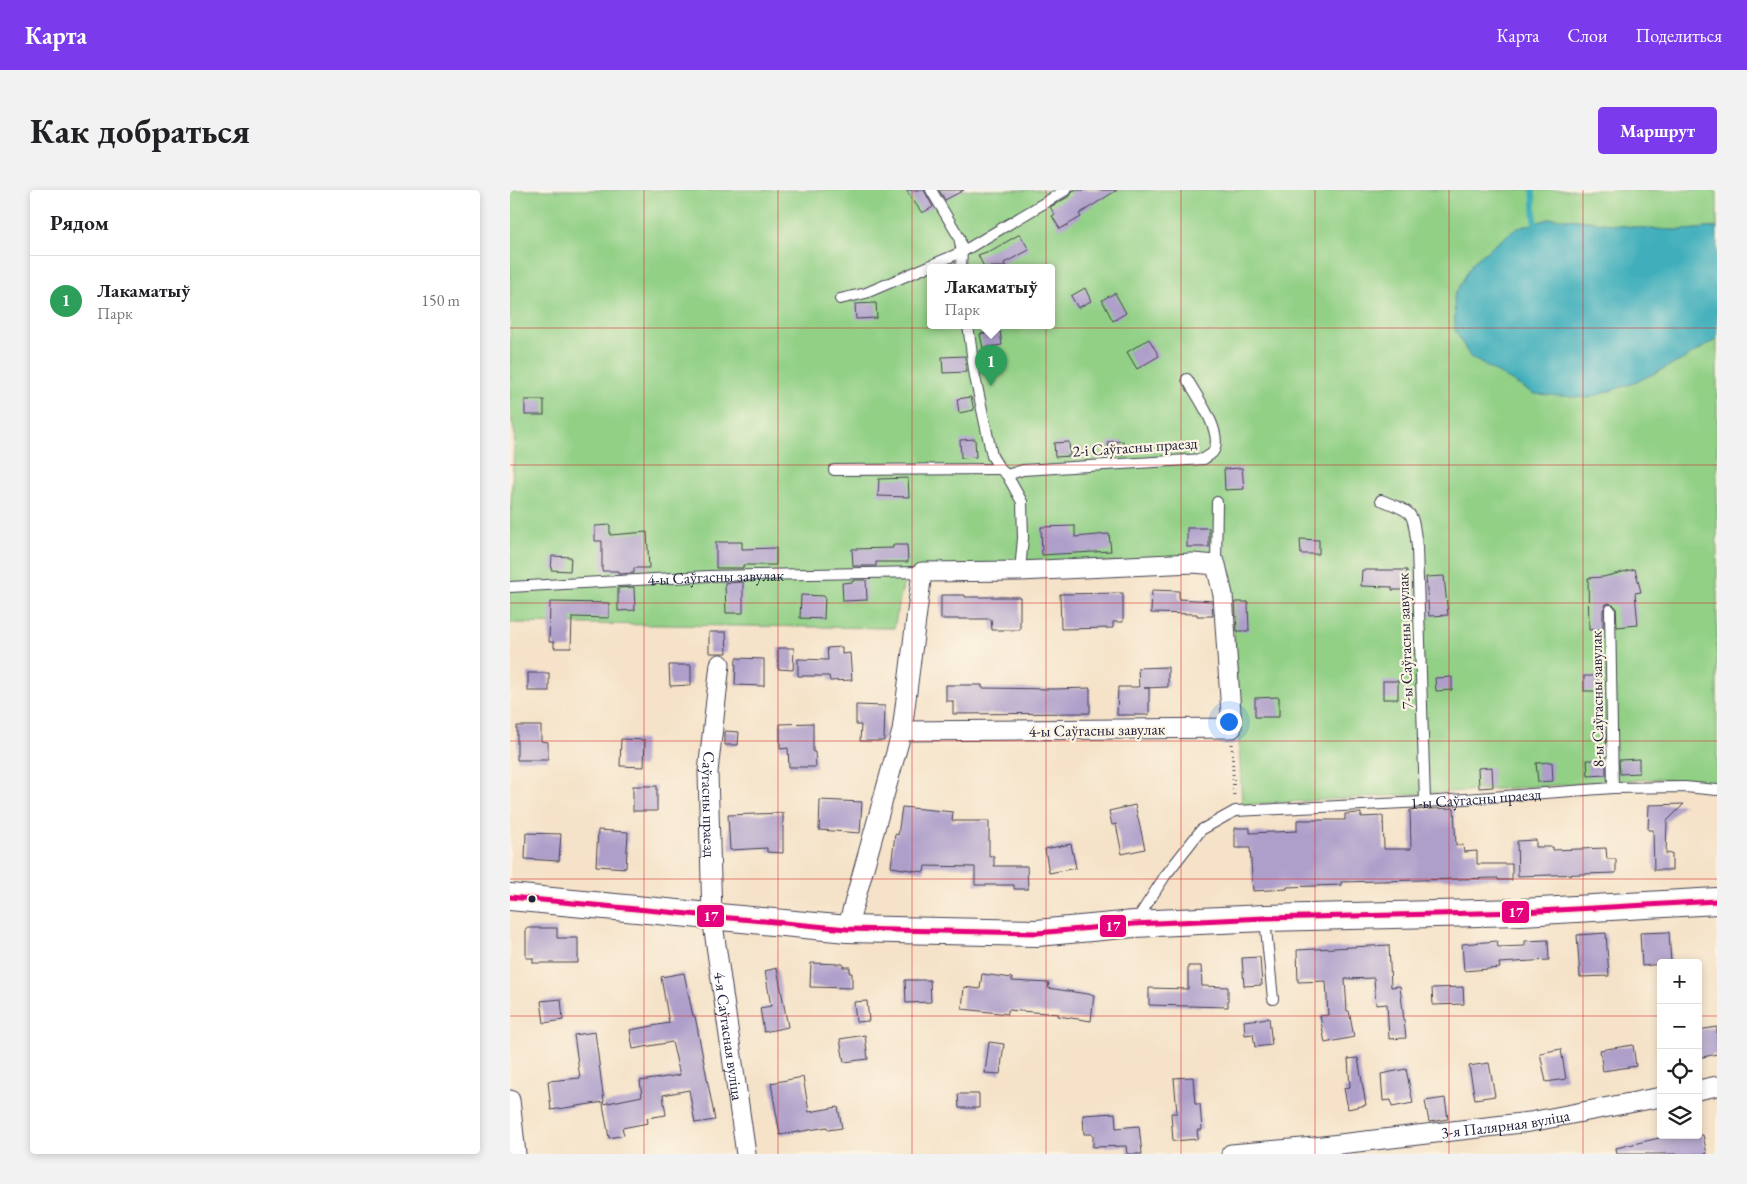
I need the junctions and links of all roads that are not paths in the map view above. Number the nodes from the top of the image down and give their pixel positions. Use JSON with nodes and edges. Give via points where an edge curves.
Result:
{"nodes":[{"id":1,"x":931,"y":190,"type":"edge"},
{"id":2,"x":1066,"y":190,"type":"edge"},
{"id":3,"x":962,"y":252,"type":"junction"},
{"id":4,"x":934,"y":264,"type":"edge"},
{"id":5,"x":961,"y":264,"type":"edge"},
{"id":6,"x":927,"y":267,"type":"edge"},
{"id":7,"x":840,"y":299,"type":"dead end"},
{"id":8,"x":969,"y":329,"type":"edge"},
{"id":9,"x":1187,"y":379,"type":"dead end"},
{"id":10,"x":834,"y":470,"type":"dead end"},
{"id":11,"x":1003,"y":472,"type":"junction"},
{"id":12,"x":1381,"y":500,"type":"dead end"},
{"id":13,"x":1217,"y":502,"type":"dead end"},
{"id":14,"x":1216,"y":565,"type":"junction"},
{"id":15,"x":1020,"y":571,"type":"junction"},
{"id":16,"x":922,"y":572,"type":"junction"},
{"id":17,"x":510,"y":587,"type":"edge"},
{"id":18,"x":1610,"y":610,"type":"dead end"},
{"id":19,"x":720,"y":664,"type":"dead end"},
{"id":20,"x":902,"y":731,"type":"junction"},
{"id":21,"x":1613,"y":788,"type":"junction"},
{"id":22,"x":1717,"y":790,"type":"edge"},
{"id":23,"x":1425,"y":802,"type":"junction"},
{"id":24,"x":510,"y":897,"type":"edge"},
{"id":25,"x":1717,"y":901,"type":"edge"},
{"id":26,"x":712,"y":917,"type":"junction"},
{"id":27,"x":1264,"y":918,"type":"junction"},
{"id":28,"x":1134,"y":924,"type":"junction"},
{"id":29,"x":847,"y":929,"type":"junction"},
{"id":30,"x":1273,"y":999,"type":"dead end"},
{"id":31,"x":1717,"y":1086,"type":"edge"},
{"id":32,"x":1702,"y":1089,"type":"edge"},
{"id":33,"x":1657,"y":1098,"type":"edge"},
{"id":34,"x":510,"y":1100,"type":"edge"},
{"id":35,"x":1315,"y":1151,"type":"edge"},
{"id":36,"x":516,"y":1154,"type":"edge"},
{"id":37,"x":746,"y":1154,"type":"edge"},
{"id":38,"x":1231,"y":1154,"type":"edge"}],
"edges":[{"from":1,"to":3,"type":"lane","via":[[959,237]]},
{"from":2,"to":3,"type":"lane"},
{"from":3,"to":4,"type":"lane"},
{"from":3,"to":5,"type":"lane"},
{"from":6,"to":7,"type":"lane","via":[[866,293]]},
{"from":8,"to":11,"type":"lane","via":[[992,456]]},
{"from":9,"to":11,"type":"lane","name":"2-і Саўгасны праезд","via":[[1212,422],[1216,440],[1213,451],[1204,459]]},
{"from":10,"to":11,"type":"lane","name":"2-і Саўгасны праезд"},
{"from":11,"to":15,"type":"lane","via":[[1022,502]]},
{"from":12,"to":23,"type":"lane","name":"7-ы Саўгасны завулак","via":[[1408,510],[1413,518],[1417,547]]},
{"from":13,"to":14,"type":"lane"},
{"from":14,"to":15,"type":"street","name":"4-ы Саўгасны завулак"},
{"from":14,"to":20,"type":"street","name":"4-ы Саўгасны завулак","via":[[1223,595],[1232,728]]},
{"from":15,"to":16,"type":"street","name":"4-ы Саўгасны завулак"},
{"from":16,"to":17,"type":"lane","name":"4-ы Саўгасны завулак","via":[[709,576]]},
{"from":16,"to":20,"type":"street"},
{"from":18,"to":21,"type":"lane","name":"8-ы Саўгасны завулак"},
{"from":19,"to":26,"type":"street","name":"Саўгасны праезд","via":[[708,772]]},
{"from":20,"to":29,"type":"street"},
{"from":21,"to":22,"type":"lane","name":"1-ы Саўгасны праезд"},
{"from":21,"to":23,"type":"lane","name":"1-ы Саўгасны праезд"},
{"from":23,"to":28,"type":"lane","name":"1-ы Саўгасны праезд","via":[[1235,812],[1201,830],[1165,876]]},
{"from":24,"to":26,"type":"street"},
{"from":25,"to":27,"type":"street","via":[[1522,912]]},
{"from":26,"to":29,"type":"street"},
{"from":26,"to":37,"type":"street","name":"4-я Саўгасная вуліца"},
{"from":27,"to":28,"type":"street"},
{"from":27,"to":30,"type":"lane"},
{"from":28,"to":29,"type":"street","via":[[1037,933]]},
{"from":31,"to":32,"type":"street"},
{"from":33,"to":35,"type":"street","name":"3-я Палярная вуліца","via":[[1530,1122]]},
{"from":34,"to":36,"type":"street"},
{"from":35,"to":38,"type":"street","name":"3-я Палярная вуліца"}]}
